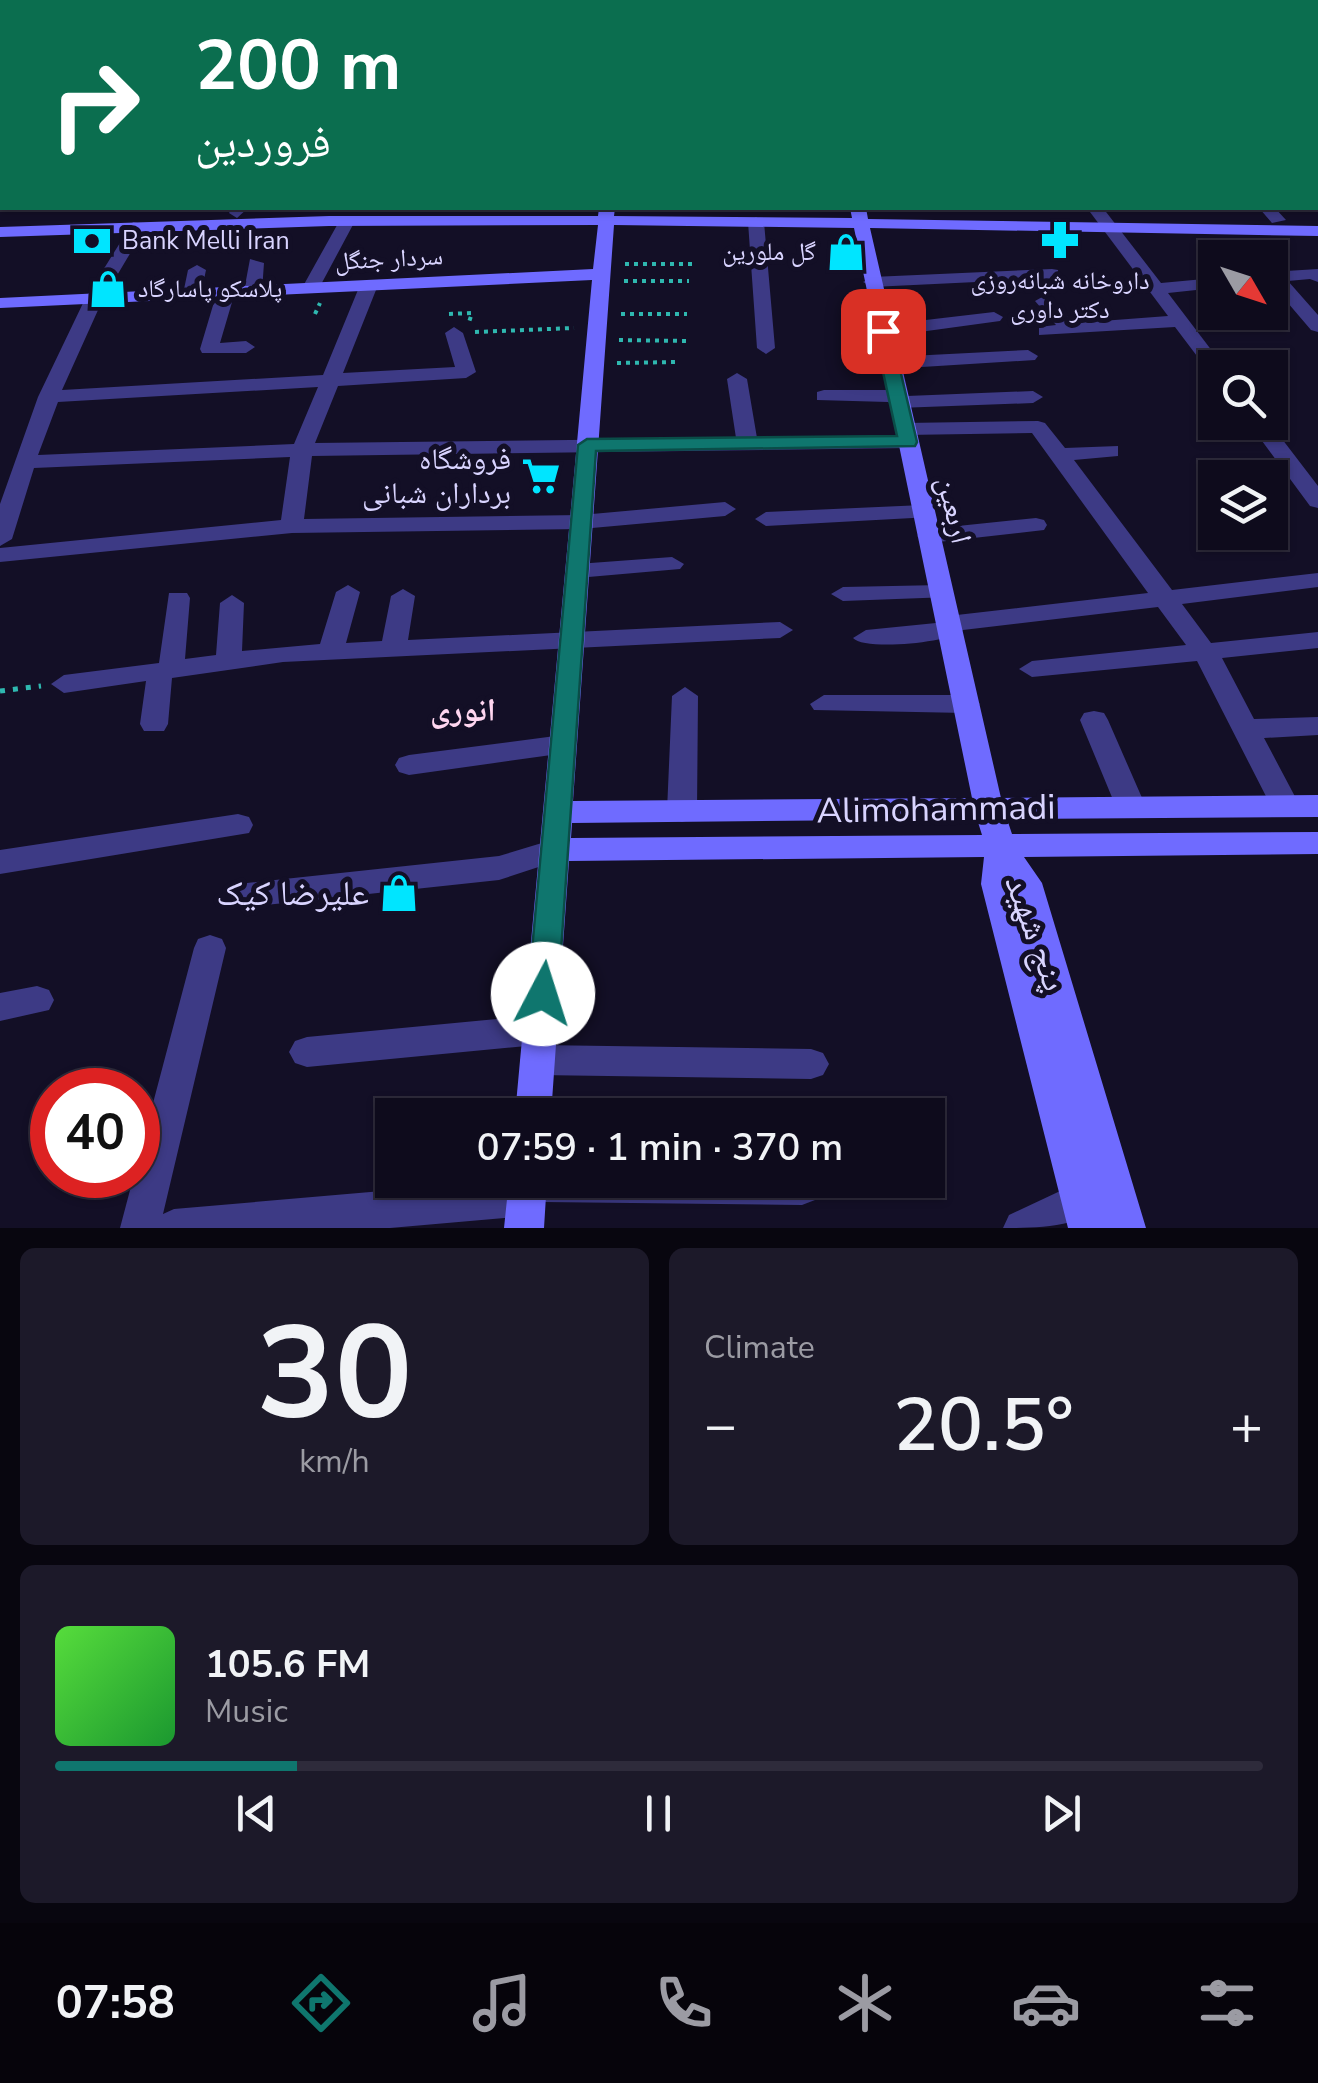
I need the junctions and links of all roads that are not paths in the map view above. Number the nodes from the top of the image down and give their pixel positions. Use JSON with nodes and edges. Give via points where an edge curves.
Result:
{"nodes":[{"id":1,"x":238,"y":210,"type":"edge"},
{"id":2,"x":347,"y":213,"type":"edge"},
{"id":3,"x":607,"y":213,"type":"edge"},
{"id":4,"x":748,"y":214,"type":"edge"},
{"id":5,"x":1273,"y":214,"type":"edge"},
{"id":6,"x":858,"y":215,"type":"edge"},
{"id":7,"x":145,"y":216,"type":"edge"},
{"id":8,"x":1102,"y":218,"type":"edge"},
{"id":9,"x":1318,"y":220,"type":"edge"},
{"id":10,"x":1,"y":221,"type":"edge"},
{"id":11,"x":1318,"y":230,"type":"edge"},
{"id":12,"x":256,"y":264,"type":"dead end"},
{"id":13,"x":197,"y":270,"type":"dead end"},
{"id":14,"x":601,"y":273,"type":"junction"},
{"id":15,"x":1052,"y":274,"type":"dead end"},
{"id":16,"x":1288,"y":275,"type":"edge"},
{"id":17,"x":1318,"y":277,"type":"edge"},
{"id":18,"x":943,"y":278,"type":"junction"},
{"id":19,"x":872,"y":282,"type":"junction"},
{"id":20,"x":370,"y":285,"type":"junction"},
{"id":21,"x":1198,"y":285,"type":"edge"},
{"id":22,"x":312,"y":288,"type":"junction"},
{"id":23,"x":1156,"y":289,"type":"junction"},
{"id":24,"x":252,"y":291,"type":"junction"},
{"id":25,"x":226,"y":292,"type":"junction"},
{"id":26,"x":1288,"y":293,"type":"edge"},
{"id":27,"x":192,"y":294,"type":"junction"},
{"id":28,"x":956,"y":298,"type":"dead end"},
{"id":29,"x":92,"y":299,"type":"junction"},
{"id":30,"x":1044,"y":301,"type":"dead end"},
{"id":31,"x":0,"y":303,"type":"edge"},
{"id":32,"x":994,"y":317,"type":"dead end"},
{"id":33,"x":1181,"y":321,"type":"junction"},
{"id":34,"x":1316,"y":322,"type":"edge"},
{"id":35,"x":1070,"y":329,"type":"junction"},
{"id":36,"x":883,"y":331,"type":"junction"},
{"id":37,"x":1046,"y":331,"type":"dead end"},
{"id":38,"x":454,"y":333,"type":"road end"},
{"id":39,"x":246,"y":348,"type":"dead end"},
{"id":40,"x":766,"y":348,"type":"dead end"},
{"id":41,"x":1203,"y":350,"type":"edge"},
{"id":42,"x":1028,"y":356,"type":"dead end"},
{"id":43,"x":890,"y":363,"type":"junction"},
{"id":44,"x":737,"y":379,"type":"dead end"},
{"id":45,"x":327,"y":382,"type":"junction"},
{"id":46,"x":824,"y":396,"type":"dead end"},
{"id":47,"x":1033,"y":396,"type":"dead end"},
{"id":48,"x":48,"y":397,"type":"junction"},
{"id":49,"x":897,"y":399,"type":"junction"},
{"id":50,"x":906,"y":435,"type":"junction"},
{"id":51,"x":1272,"y":440,"type":"edge"},
{"id":52,"x":747,"y":444,"type":"junction"},
{"id":53,"x":587,"y":445,"type":"junction"},
{"id":54,"x":302,"y":450,"type":"junction"},
{"id":55,"x":1110,"y":450,"type":"dead end"},
{"id":56,"x":1060,"y":455,"type":"junction"},
{"id":57,"x":24,"y":462,"type":"junction"},
{"id":58,"x":1318,"y":501,"type":"edge"},
{"id":59,"x":725,"y":509,"type":"dead end"},
{"id":60,"x":766,"y":519,"type":"dead end"},
{"id":61,"x":581,"y":522,"type":"junction"},
{"id":62,"x":926,"y":524,"type":"junction"},
{"id":63,"x":1036,"y":525,"type":"dead end"},
{"id":64,"x":292,"y":526,"type":"junction"},
{"id":65,"x":0,"y":539,"type":"edge"},
{"id":66,"x":0,"y":555,"type":"edge"},
{"id":67,"x":672,"y":564,"type":"dead end"},
{"id":68,"x":577,"y":571,"type":"junction"},
{"id":69,"x":1318,"y":580,"type":"edge"},
{"id":70,"x":348,"y":592,"type":"dead end"},
{"id":71,"x":941,"y":592,"type":"junction"},
{"id":72,"x":843,"y":594,"type":"dead end"},
{"id":73,"x":404,"y":596,"type":"dead end"},
{"id":74,"x":178,"y":598,"type":"dead end"},
{"id":75,"x":1169,"y":598,"type":"junction"},
{"id":76,"x":232,"y":603,"type":"dead end"},
{"id":77,"x":949,"y":627,"type":"junction"},
{"id":78,"x":780,"y":630,"type":"dead end"},
{"id":79,"x":866,"y":638,"type":"dead end"},
{"id":80,"x":572,"y":639,"type":"junction"},
{"id":81,"x":1318,"y":640,"type":"edge"},
{"id":82,"x":394,"y":648,"type":"junction"},
{"id":83,"x":331,"y":652,"type":"junction"},
{"id":84,"x":1207,"y":655,"type":"junction"},
{"id":85,"x":228,"y":662,"type":"junction"},
{"id":86,"x":1032,"y":669,"type":"dead end"},
{"id":87,"x":166,"y":670,"type":"junction"},
{"id":88,"x":64,"y":684,"type":"road end"},
{"id":89,"x":685,"y":696,"type":"dead end"},
{"id":90,"x":824,"y":704,"type":"dead end"},
{"id":91,"x":966,"y":704,"type":"junction"},
{"id":92,"x":1094,"y":720,"type":"dead end"},
{"id":93,"x":154,"y":724,"type":"dead end"},
{"id":94,"x":1318,"y":726,"type":"edge"},
{"id":95,"x":1246,"y":729,"type":"junction"},
{"id":96,"x":563,"y":746,"type":"junction"},
{"id":97,"x":410,"y":765,"type":"dead end"},
{"id":98,"x":1285,"y":806,"type":"junction"},
{"id":99,"x":1318,"y":806,"type":"edge"},
{"id":100,"x":1130,"y":807,"type":"junction"},
{"id":101,"x":989,"y":808,"type":"junction"},
{"id":102,"x":682,"y":811,"type":"junction"},
{"id":103,"x":558,"y":812,"type":"junction"},
{"id":104,"x":238,"y":825,"type":"dead end"},
{"id":105,"x":1310,"y":843,"type":"edge"},
{"id":106,"x":1000,"y":846,"type":"junction"},
{"id":107,"x":555,"y":850,"type":"junction"},
{"id":108,"x":0,"y":862,"type":"edge"},
{"id":109,"x":247,"y":894,"type":"dead end"},
{"id":110,"x":210,"y":948,"type":"dead end"},
{"id":111,"x":37,"y":1000,"type":"dead end"},
{"id":112,"x":0,"y":1007,"type":"edge"},
{"id":113,"x":539,"y":1045,"type":"junction"},
{"id":114,"x":307,"y":1052,"type":"dead end"},
{"id":115,"x":811,"y":1064,"type":"dead end"},
{"id":116,"x":534,"y":1098,"type":"edge"},
{"id":117,"x":527,"y":1198,"type":"edge"},
{"id":118,"x":1094,"y":1205,"type":"edge"},
{"id":119,"x":140,"y":1228,"type":"edge"},
{"id":120,"x":174,"y":1228,"type":"edge"},
{"id":121,"x":1024,"y":1228,"type":"edge"},
{"id":122,"x":1126,"y":1228,"type":"edge"}],
"edges":[{"from":1,"to":2,"type":"street"},
{"from":1,"to":7,"type":"street"},
{"from":2,"to":3,"type":"street"},
{"from":2,"to":7,"type":"street"},
{"from":2,"to":22,"type":"street"},
{"from":3,"to":4,"type":"street"},
{"from":3,"to":14,"type":"street"},
{"from":4,"to":6,"type":"street"},
{"from":4,"to":40,"type":"street"},
{"from":5,"to":8,"type":"street"},
{"from":5,"to":9,"type":"street"},
{"from":6,"to":8,"type":"street"},
{"from":6,"to":19,"type":"street","name":"اربعین"},
{"from":7,"to":10,"type":"street"},
{"from":7,"to":29,"type":"street"},
{"from":8,"to":11,"type":"street"},
{"from":8,"to":23,"type":"street"},
{"from":12,"to":24,"type":"street"},
{"from":13,"to":27,"type":"street"},
{"from":14,"to":20,"type":"street","name":"سردار جنگل"},
{"from":14,"to":53,"type":"street"},
{"from":15,"to":18,"type":"street"},
{"from":16,"to":17,"type":"street"},
{"from":18,"to":19,"type":"street"},
{"from":18,"to":28,"type":"street"},
{"from":19,"to":36,"type":"street","name":"اربعین"},
{"from":20,"to":22,"type":"street","name":"سردار جنگل"},
{"from":20,"to":45,"type":"street"},
{"from":21,"to":23,"type":"street"},
{"from":22,"to":24,"type":"street","name":"سردار جنگل"},
{"from":23,"to":33,"type":"street"},
{"from":24,"to":25,"type":"street","name":"سردار جنگل"},
{"from":25,"to":27,"type":"street","name":"سردار جنگل"},
{"from":25,"to":39,"type":"street","via":[[210,349]]},
{"from":26,"to":34,"type":"street"},
{"from":27,"to":29,"type":"street","name":"سردار جنگل"},
{"from":29,"to":31,"type":"street","name":"سردار جنگل"},
{"from":29,"to":48,"type":"street"},
{"from":30,"to":35,"type":"street"},
{"from":32,"to":36,"type":"street"},
{"from":33,"to":35,"type":"street"},
{"from":33,"to":41,"type":"street"},
{"from":35,"to":37,"type":"street"},
{"from":36,"to":43,"type":"street","name":"اربعین"},
{"from":38,"to":45,"type":"street","via":[[466,372]]},
{"from":42,"to":43,"type":"street"},
{"from":43,"to":49,"type":"street","name":"اربعین"},
{"from":44,"to":52,"type":"street"},
{"from":45,"to":48,"type":"street"},
{"from":45,"to":54,"type":"street"},
{"from":46,"to":49,"type":"street"},
{"from":47,"to":49,"type":"street"},
{"from":48,"to":57,"type":"street"},
{"from":49,"to":50,"type":"street","name":"اربعین"},
{"from":50,"to":52,"type":"street"},
{"from":50,"to":56,"type":"street","via":[[1038,426]]},
{"from":50,"to":62,"type":"street","name":"اربعین"},
{"from":51,"to":58,"type":"street"},
{"from":52,"to":53,"type":"street"},
{"from":53,"to":54,"type":"street"},
{"from":53,"to":61,"type":"street"},
{"from":54,"to":57,"type":"street"},
{"from":54,"to":64,"type":"street"},
{"from":55,"to":56,"type":"street"},
{"from":56,"to":75,"type":"street"},
{"from":57,"to":65,"type":"street"},
{"from":59,"to":61,"type":"street"},
{"from":60,"to":62,"type":"street"},
{"from":61,"to":64,"type":"street"},
{"from":61,"to":68,"type":"street"},
{"from":62,"to":63,"type":"street"},
{"from":62,"to":71,"type":"street","name":"اربعین"},
{"from":64,"to":66,"type":"street"},
{"from":67,"to":68,"type":"street"},
{"from":68,"to":80,"type":"street"},
{"from":69,"to":75,"type":"street"},
{"from":70,"to":83,"type":"street"},
{"from":71,"to":72,"type":"street"},
{"from":71,"to":77,"type":"street","name":"اربعین"},
{"from":73,"to":82,"type":"street"},
{"from":74,"to":87,"type":"street"},
{"from":75,"to":77,"type":"street"},
{"from":75,"to":84,"type":"street"},
{"from":76,"to":85,"type":"street"},
{"from":77,"to":79,"type":"street"},
{"from":77,"to":91,"type":"street","name":"اربعین"},
{"from":78,"to":80,"type":"street"},
{"from":80,"to":82,"type":"street"},
{"from":80,"to":96,"type":"street"},
{"from":81,"to":84,"type":"street"},
{"from":82,"to":83,"type":"street"},
{"from":83,"to":85,"type":"street"},
{"from":84,"to":86,"type":"street"},
{"from":84,"to":95,"type":"street"},
{"from":85,"to":87,"type":"street"},
{"from":87,"to":88,"type":"street"},
{"from":87,"to":93,"type":"street"},
{"from":89,"to":102,"type":"street"},
{"from":90,"to":91,"type":"street"},
{"from":91,"to":101,"type":"street","name":"اربعین"},
{"from":92,"to":100,"type":"street"},
{"from":94,"to":95,"type":"street"},
{"from":95,"to":98,"type":"street"},
{"from":96,"to":97,"type":"street"},
{"from":96,"to":103,"type":"street"},
{"from":98,"to":99,"type":"street","name":"Alimohammadi"},
{"from":98,"to":100,"type":"street","name":"Alimohammadi"},
{"from":98,"to":105,"type":"street"},
{"from":100,"to":101,"type":"street","name":"Alimohammadi"},
{"from":101,"to":102,"type":"street","name":"Alimohammadi"},
{"from":101,"to":106,"type":"street","name":"پنج شهید"},
{"from":102,"to":103,"type":"street","name":"Alimohammadi"},
{"from":103,"to":107,"type":"street"},
{"from":104,"to":108,"type":"street"},
{"from":105,"to":106,"type":"street","name":"Alimohammadi"},
{"from":106,"to":107,"type":"street","name":"Alimohammadi"},
{"from":106,"to":118,"type":"street","name":"پنج شهید","via":[[996,884]]},
{"from":107,"to":109,"type":"street","via":[[499,868]]},
{"from":107,"to":113,"type":"street"},
{"from":110,"to":119,"type":"street"},
{"from":111,"to":112,"type":"street"},
{"from":113,"to":114,"type":"street"},
{"from":113,"to":115,"type":"street"},
{"from":113,"to":116,"type":"street"},
{"from":117,"to":120,"type":"street"},
{"from":118,"to":121,"type":"street"},
{"from":118,"to":122,"type":"street","name":"پنج شهید"}]}
